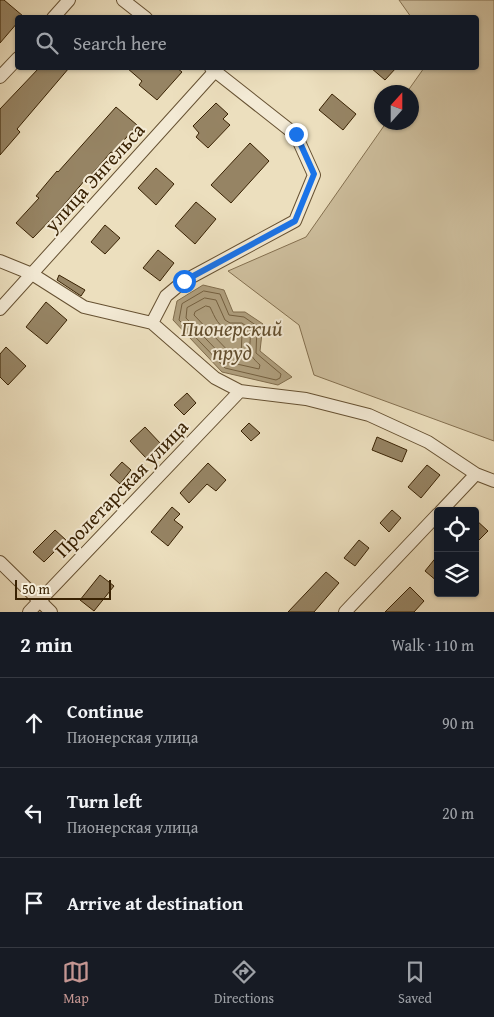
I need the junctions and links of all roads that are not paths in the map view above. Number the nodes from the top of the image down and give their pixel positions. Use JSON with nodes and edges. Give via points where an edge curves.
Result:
{"nodes":[{"id":1,"x":69,"y":0,"type":"edge"},
{"id":2,"x":123,"y":0,"type":"edge"},
{"id":3,"x":56,"y":15,"type":"edge"},
{"id":4,"x":142,"y":15,"type":"edge"},
{"id":5,"x":15,"y":61,"type":"edge"},
{"id":6,"x":212,"y":70,"type":"edge"},
{"id":7,"x":214,"y":70,"type":"edge"},
{"id":8,"x":0,"y":77,"type":"edge"},
{"id":9,"x":0,"y":261,"type":"edge"},
{"id":10,"x":32,"y":274,"type":"junction"},
{"id":11,"x":0,"y":309,"type":"edge"},
{"id":12,"x":152,"y":323,"type":"junction"},
{"id":13,"x":240,"y":391,"type":"junction"},
{"id":14,"x":476,"y":474,"type":"junction"},
{"id":15,"x":494,"y":481,"type":"edge"},
{"id":16,"x":445,"y":507,"type":"edge"},
{"id":17,"x":434,"y":518,"type":"edge"},
{"id":18,"x":0,"y":562,"type":"edge"},
{"id":19,"x":40,"y":601,"type":"junction"},
{"id":20,"x":29,"y":612,"type":"edge"},
{"id":21,"x":51,"y":612,"type":"edge"},
{"id":22,"x":345,"y":612,"type":"edge"}],
"edges":[{"from":1,"to":3,"type":"street"},
{"from":2,"to":4,"type":"street"},
{"from":5,"to":8,"type":"street"},
{"from":6,"to":10,"type":"street","name":"улица Энгельса"},
{"from":7,"to":12,"type":"street","via":[[296,134],[314,174],[295,221],[184,281],[166,296]]},
{"from":9,"to":10,"type":"street"},
{"from":10,"to":11,"type":"street","name":"улица Энгельса"},
{"from":10,"to":12,"type":"street","via":[[84,307]]},
{"from":12,"to":13,"type":"street","via":[[215,378]]},
{"from":13,"to":14,"type":"street","via":[[306,398],[369,415],[428,442]]},
{"from":13,"to":19,"type":"street","name":"Пролетарская улица"},
{"from":14,"to":15,"type":"street"},
{"from":14,"to":16,"type":"street"},
{"from":17,"to":22,"type":"street"},
{"from":18,"to":19,"type":"street"},
{"from":19,"to":20,"type":"street","name":"Пролетарская улица"},
{"from":19,"to":21,"type":"street"}]}
